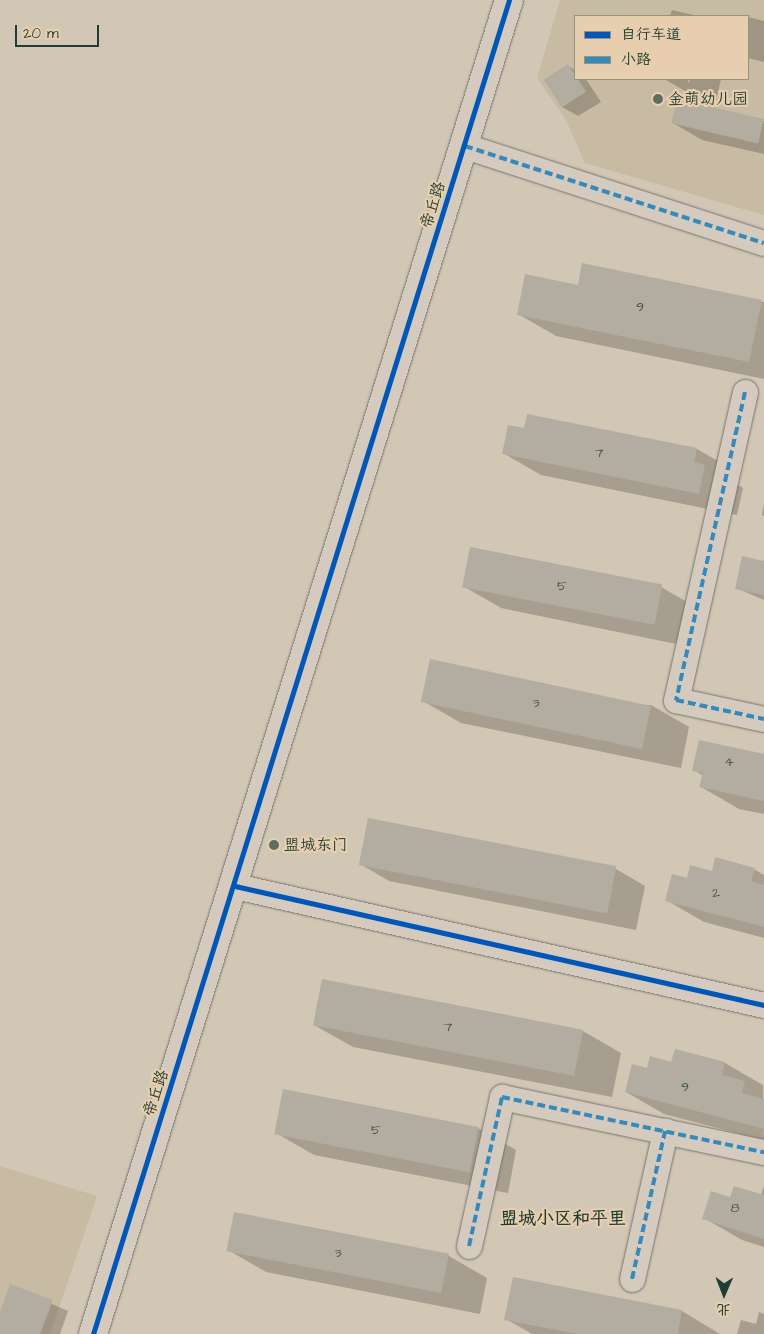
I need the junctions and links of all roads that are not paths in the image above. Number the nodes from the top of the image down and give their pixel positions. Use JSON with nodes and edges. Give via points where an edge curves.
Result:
{"nodes":[{"id":1,"x":509,"y":0,"type":"edge"},
{"id":2,"x":465,"y":146,"type":"junction"},
{"id":3,"x":764,"y":243,"type":"edge"},
{"id":4,"x":745,"y":392,"type":"dead end"},
{"id":5,"x":764,"y":719,"type":"edge"},
{"id":6,"x":235,"y":886,"type":"junction"},
{"id":7,"x":764,"y":1005,"type":"edge"},
{"id":8,"x":665,"y":1131,"type":"junction"},
{"id":9,"x":764,"y":1152,"type":"edge"},
{"id":10,"x":469,"y":1246,"type":"dead end"},
{"id":11,"x":632,"y":1279,"type":"dead end"},
{"id":12,"x":93,"y":1334,"type":"edge"}],
"edges":[{"from":1,"to":2,"type":"street","name":"帝丘路"},
{"from":2,"to":3,"type":"street"},
{"from":2,"to":6,"type":"street","name":"帝丘路"},
{"from":4,"to":5,"type":"street","via":[[676,700]]},
{"from":6,"to":7,"type":"street"},
{"from":6,"to":12,"type":"street","name":"帝丘路"},
{"from":8,"to":9,"type":"street"},
{"from":8,"to":10,"type":"street","via":[[502,1097]]},
{"from":8,"to":11,"type":"street"}]}
